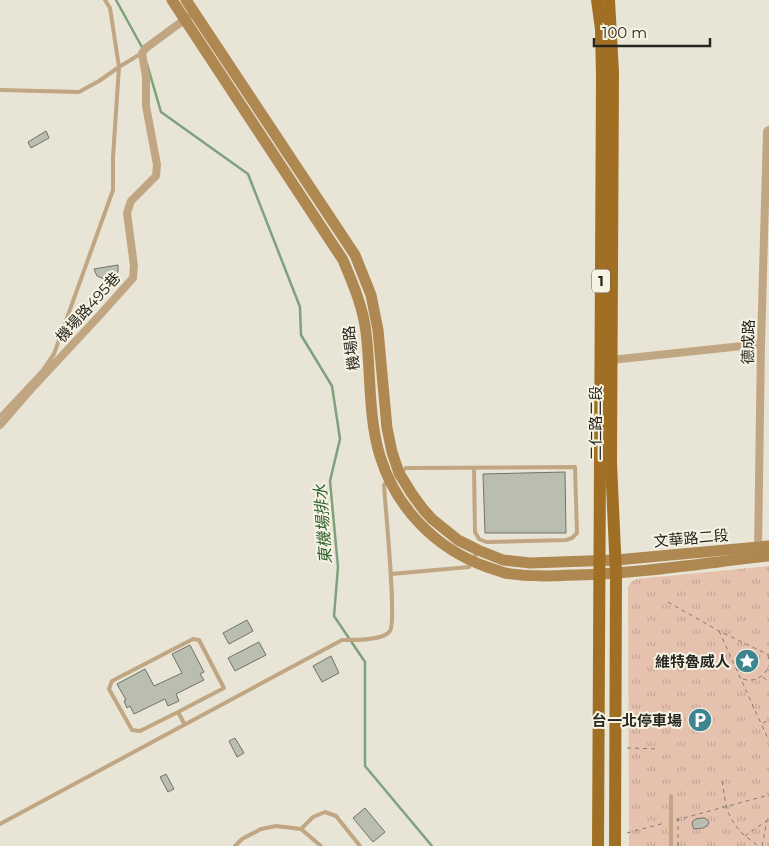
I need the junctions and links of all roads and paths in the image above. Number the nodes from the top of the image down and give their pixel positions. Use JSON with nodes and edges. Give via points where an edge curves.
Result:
{"nodes":[{"id":1,"x":105,"y":0,"type":"edge"},
{"id":2,"x":172,"y":0,"type":"edge"},
{"id":3,"x":186,"y":0,"type":"edge"},
{"id":4,"x":597,"y":0,"type":"edge"},
{"id":5,"x":609,"y":0,"type":"edge"},
{"id":6,"x":195,"y":13,"type":"junction"},
{"id":7,"x":184,"y":19,"type":"junction"},
{"id":8,"x":144,"y":51,"type":"junction"},
{"id":9,"x":119,"y":67,"type":"junction"},
{"id":10,"x":0,"y":90,"type":"edge"},
{"id":11,"x":769,"y":130,"type":"edge"},
{"id":12,"x":761,"y":344,"type":"junction"},
{"id":13,"x":611,"y":360,"type":"junction"},
{"id":14,"x":0,"y":416,"type":"edge"},
{"id":15,"x":0,"y":425,"type":"edge"},
{"id":16,"x":474,"y":468,"type":"junction"},
{"id":17,"x":394,"y":476,"type":"junction"},
{"id":18,"x":478,"y":550,"type":"junction"},
{"id":19,"x":764,"y":552,"type":"edge"},
{"id":20,"x":473,"y":562,"type":"junction"},
{"id":21,"x":616,"y":567,"type":"junction"},
{"id":22,"x":600,"y":568,"type":"junction"},
{"id":23,"x":391,"y":574,"type":"junction"},
{"id":24,"x":668,"y":602,"type":"dead end"},
{"id":25,"x":719,"y":631,"type":"junction"},
{"id":26,"x":768,"y":654,"type":"edge"},
{"id":27,"x":769,"y":664,"type":"edge"},
{"id":28,"x":762,"y":677,"type":"junction"},
{"id":29,"x":741,"y":678,"type":"junction"},
{"id":30,"x":769,"y":683,"type":"edge"},
{"id":31,"x":178,"y":712,"type":"junction"},
{"id":32,"x":769,"y":720,"type":"edge"},
{"id":33,"x":184,"y":724,"type":"junction"},
{"id":34,"x":762,"y":724,"type":"junction"},
{"id":35,"x":769,"y":742,"type":"edge"},
{"id":36,"x":627,"y":748,"type":"dead end"},
{"id":37,"x":659,"y":748,"type":"dead end"},
{"id":38,"x":722,"y":781,"type":"dead end"},
{"id":39,"x":769,"y":795,"type":"edge"},
{"id":40,"x":671,"y":796,"type":"dead end"},
{"id":41,"x":726,"y":806,"type":"junction"},
{"id":42,"x":678,"y":819,"type":"junction"},
{"id":43,"x":768,"y":819,"type":"edge"},
{"id":44,"x":671,"y":821,"type":"junction"},
{"id":45,"x":0,"y":824,"type":"edge"},
{"id":46,"x":301,"y":829,"type":"junction"},
{"id":47,"x":627,"y":833,"type":"dead end"},
{"id":48,"x":745,"y":836,"type":"junction"},
{"id":49,"x":235,"y":846,"type":"edge"},
{"id":50,"x":321,"y":846,"type":"edge"},
{"id":51,"x":360,"y":846,"type":"edge"},
{"id":52,"x":598,"y":846,"type":"edge"},
{"id":53,"x":615,"y":846,"type":"edge"},
{"id":54,"x":671,"y":846,"type":"edge"},
{"id":55,"x":678,"y":846,"type":"edge"},
{"id":56,"x":758,"y":846,"type":"edge"},
{"id":57,"x":762,"y":846,"type":"edge"}],
"edges":[{"from":1,"to":9,"type":"lane","via":[[110,8]]},
{"from":2,"to":7,"type":"street","name":"機場路"},
{"from":3,"to":6,"type":"street","name":"機場路"},
{"from":4,"to":22,"type":"main road","name":"二仁路二段","number":"1","via":[[602,77]]},
{"from":5,"to":13,"type":"main road","name":"二仁路二段","number":"1","via":[[613,72]]},
{"from":6,"to":7,"type":"street"},
{"from":6,"to":17,"type":"street","name":"機場路","via":[[355,255],[371,295],[378,330]]},
{"from":7,"to":8,"type":"street"},
{"from":7,"to":17,"type":"street","name":"機場路","via":[[343,260],[358,296],[366,330],[374,429],[380,456]]},
{"from":8,"to":9,"type":"lane"},
{"from":8,"to":15,"type":"street","name":"機場路495巷","via":[[146,106],[157,166],[156,176],[131,201],[126,213],[133,278]]},
{"from":9,"to":10,"type":"lane","via":[[79,92]]},
{"from":9,"to":14,"type":"lane","via":[[113,190],[54,354]]},
{"from":11,"to":12,"type":"street","name":"德成路","via":[[766,131]]},
{"from":12,"to":13,"type":"street"},
{"from":12,"to":19,"type":"street","name":"德成路"},
{"from":13,"to":21,"type":"main road","name":"二仁路二段","number":"1"},
{"from":16,"to":16,"type":"lane","via":[[575,467],[577,533],[566,540],[486,542],[480,539],[475,532]]},
{"from":16,"to":17,"type":"lane","via":[[406,468]]},
{"from":17,"to":18,"type":"street","name":"機場路","via":[[432,519],[458,540]]},
{"from":17,"to":20,"type":"street","name":"機場路","via":[[398,496],[411,514],[447,548]]},
{"from":17,"to":23,"type":"lane","via":[[384,485]]},
{"from":18,"to":20,"type":"lane"},
{"from":18,"to":22,"type":"street","name":"機場路","via":[[503,560]]},
{"from":19,"to":21,"type":"street","name":"文華路二段"},
{"from":20,"to":22,"type":"street","name":"機場路","via":[[503,572],[532,576]]},
{"from":20,"to":23,"type":"lane","via":[[470,567]]},
{"from":21,"to":22,"type":"street","name":"機場路"},
{"from":21,"to":53,"type":"main road","name":"二仁路二段","number":"1"},
{"from":22,"to":52,"type":"main road","name":"二仁路二段","number":"1"},
{"from":23,"to":33,"type":"lane","via":[[392,621],[388,633],[342,640]]},
{"from":24,"to":25,"type":"path"},
{"from":25,"to":26,"type":"path"},
{"from":25,"to":29,"type":"path"},
{"from":26,"to":27,"type":"path"},
{"from":27,"to":28,"type":"path"},
{"from":28,"to":29,"type":"path","via":[[748,681]]},
{"from":28,"to":30,"type":"path"},
{"from":29,"to":34,"type":"path"},
{"from":31,"to":31,"type":"lane","via":[[224,688],[199,640],[193,639],[112,681],[109,689],[132,730],[140,732]]},
{"from":31,"to":33,"type":"lane"},
{"from":32,"to":34,"type":"path"},
{"from":33,"to":45,"type":"lane"},
{"from":34,"to":35,"type":"path"},
{"from":36,"to":37,"type":"path"},
{"from":38,"to":41,"type":"path"},
{"from":39,"to":41,"type":"path"},
{"from":40,"to":44,"type":"lane"},
{"from":41,"to":42,"type":"path"},
{"from":41,"to":48,"type":"path","via":[[731,820]]},
{"from":42,"to":44,"type":"path"},
{"from":42,"to":55,"type":"path"},
{"from":43,"to":48,"type":"path"},
{"from":43,"to":57,"type":"path"},
{"from":44,"to":47,"type":"path"},
{"from":44,"to":54,"type":"lane"},
{"from":46,"to":49,"type":"lane","via":[[276,826],[261,829]]},
{"from":46,"to":50,"type":"lane"},
{"from":46,"to":51,"type":"lane","via":[[313,817],[325,812],[336,816]]},
{"from":48,"to":56,"type":"path"}]}
